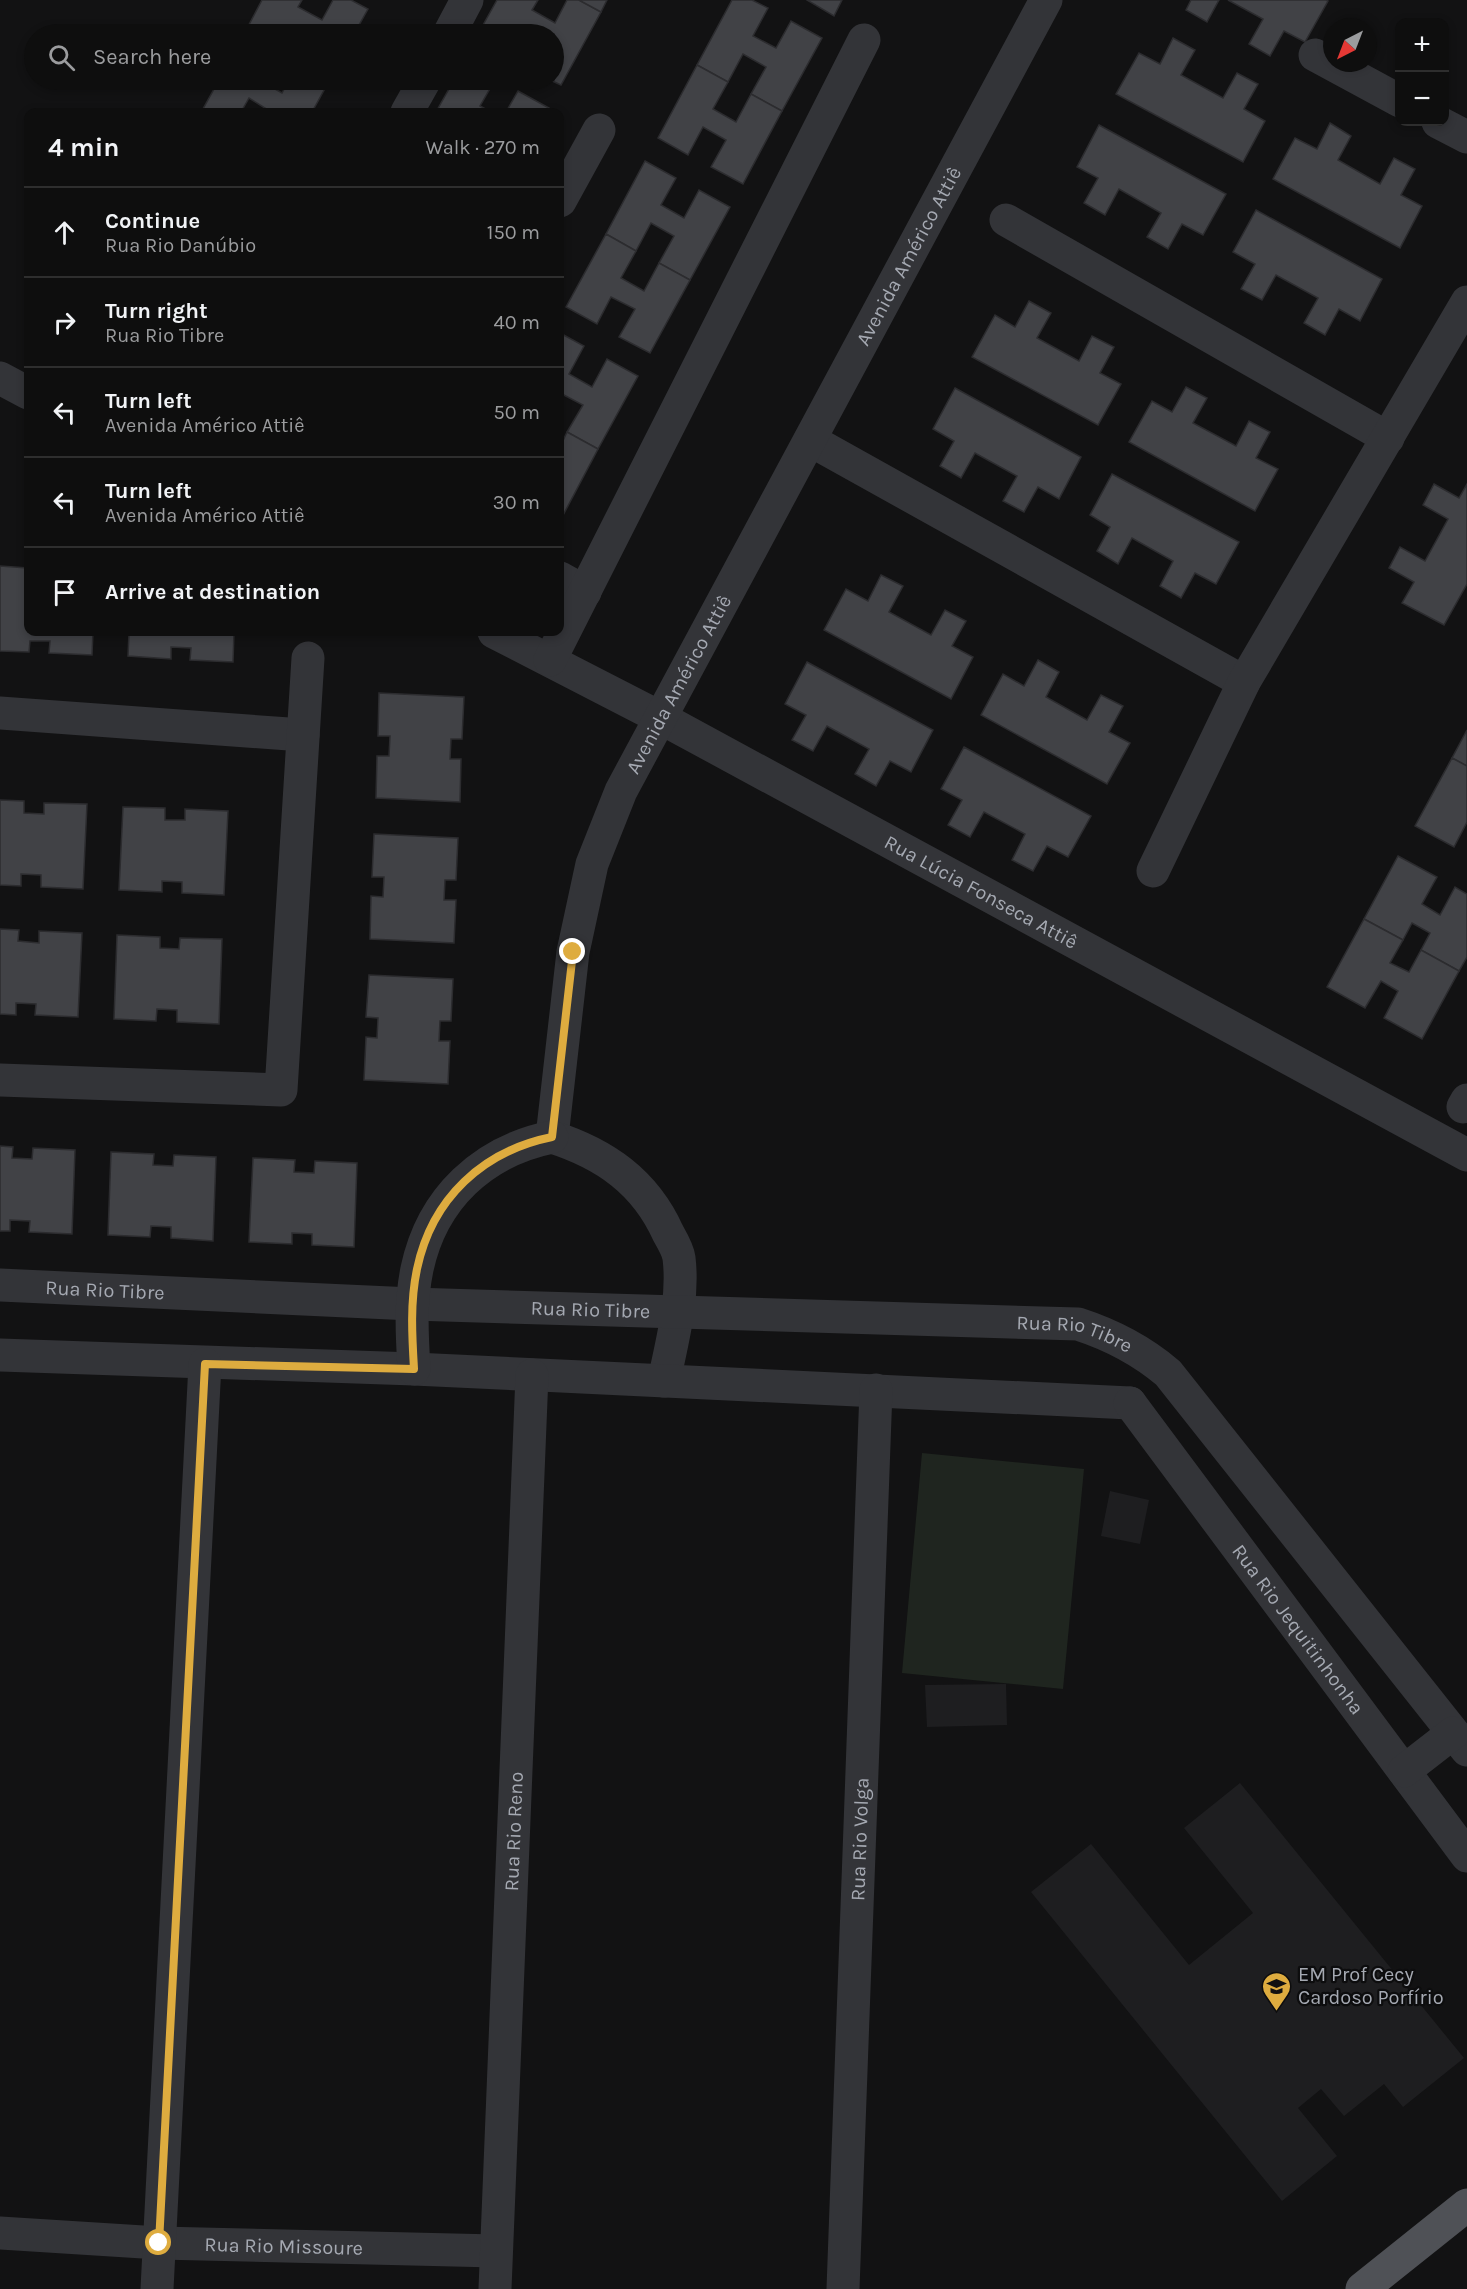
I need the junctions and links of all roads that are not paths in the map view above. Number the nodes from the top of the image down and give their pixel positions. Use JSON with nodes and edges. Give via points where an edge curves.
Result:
{"nodes":[{"id":1,"x":467,"y":0,"type":"edge"},
{"id":2,"x":1046,"y":0,"type":"edge"},
{"id":3,"x":454,"y":24,"type":"edge"},
{"id":4,"x":864,"y":40,"type":"dead end"},
{"id":5,"x":1315,"y":55,"type":"dead end"},
{"id":6,"x":419,"y":90,"type":"edge"},
{"id":7,"x":1395,"y":97,"type":"edge"},
{"id":8,"x":409,"y":108,"type":"edge"},
{"id":9,"x":1446,"y":126,"type":"edge"},
{"id":10,"x":599,"y":130,"type":"dead end"},
{"id":11,"x":1467,"y":137,"type":"edge"},
{"id":12,"x":564,"y":194,"type":"edge"},
{"id":13,"x":1006,"y":220,"type":"dead end"},
{"id":14,"x":1467,"y":302,"type":"edge"},
{"id":15,"x":0,"y":378,"type":"edge"},
{"id":16,"x":24,"y":391,"type":"edge"},
{"id":17,"x":1388,"y":438,"type":"junction"},
{"id":18,"x":810,"y":440,"type":"junction"},
{"id":19,"x":572,"y":585,"type":"edge"},
{"id":20,"x":564,"y":612,"type":"edge"},
{"id":21,"x":502,"y":636,"type":"edge"},
{"id":22,"x":557,"y":636,"type":"edge"},
{"id":23,"x":308,"y":658,"type":"dead end"},
{"id":24,"x":550,"y":660,"type":"junction"},
{"id":25,"x":1244,"y":682,"type":"junction"},
{"id":26,"x":0,"y":714,"type":"edge"},
{"id":27,"x":659,"y":717,"type":"junction"},
{"id":28,"x":303,"y":735,"type":"junction"},
{"id":29,"x":1153,"y":871,"type":"dead end"},
{"id":30,"x":0,"y":1080,"type":"edge"},
{"id":31,"x":552,"y":1137,"type":"junction"},
{"id":32,"x":1467,"y":1155,"type":"edge"},
{"id":33,"x":0,"y":1285,"type":"edge"},
{"id":34,"x":412,"y":1304,"type":"junction"},
{"id":35,"x":678,"y":1311,"type":"junction"},
{"id":36,"x":0,"y":1355,"type":"edge"},
{"id":37,"x":205,"y":1364,"type":"junction"},
{"id":38,"x":414,"y":1369,"type":"junction"},
{"id":39,"x":1168,"y":1373,"type":"junction"},
{"id":40,"x":532,"y":1375,"type":"junction"},
{"id":41,"x":664,"y":1381,"type":"junction"},
{"id":42,"x":876,"y":1390,"type":"junction"},
{"id":43,"x":1131,"y":1403,"type":"junction"},
{"id":44,"x":1460,"y":1742,"type":"edge"},
{"id":45,"x":1404,"y":1771,"type":"junction"},
{"id":46,"x":1467,"y":1856,"type":"edge"},
{"id":47,"x":1467,"y":2205,"type":"edge"},
{"id":48,"x":0,"y":2233,"type":"edge"},
{"id":49,"x":159,"y":2243,"type":"junction"},
{"id":50,"x":496,"y":2251,"type":"junction"},
{"id":51,"x":157,"y":2289,"type":"edge"},
{"id":52,"x":495,"y":2289,"type":"edge"},
{"id":53,"x":843,"y":2289,"type":"edge"},
{"id":54,"x":1362,"y":2289,"type":"edge"}],
"edges":[{"from":1,"to":3,"type":"street"},
{"from":2,"to":18,"type":"street","name":"Avenida Américo Attiê"},
{"from":4,"to":19,"type":"street"},
{"from":5,"to":7,"type":"street"},
{"from":6,"to":8,"type":"street"},
{"from":9,"to":11,"type":"street"},
{"from":10,"to":12,"type":"street"},
{"from":13,"to":17,"type":"street"},
{"from":14,"to":17,"type":"street"},
{"from":15,"to":16,"type":"street"},
{"from":17,"to":25,"type":"street"},
{"from":18,"to":25,"type":"street"},
{"from":18,"to":27,"type":"street","name":"Avenida Américo Attiê"},
{"from":19,"to":20,"type":"street"},
{"from":21,"to":24,"type":"street","name":"Rua Lúcia Fonseca Attiê"},
{"from":22,"to":24,"type":"street"},
{"from":23,"to":28,"type":"street"},
{"from":24,"to":27,"type":"street","name":"Rua Lúcia Fonseca Attiê"},
{"from":25,"to":29,"type":"street"},
{"from":26,"to":28,"type":"street"},
{"from":27,"to":31,"type":"street","name":"Avenida Américo Attiê","via":[[621,791],[592,864],[573,952]]},
{"from":27,"to":32,"type":"street","name":"Rua Lúcia Fonseca Attiê"},
{"from":28,"to":30,"type":"street","via":[[281,1090]]},
{"from":31,"to":34,"type":"street","via":[[524,1143],[491,1158],[454,1193],[432,1226],[417,1268]]},
{"from":31,"to":35,"type":"street","via":[[608,1160],[635,1182],[659,1212],[679,1256]]},
{"from":33,"to":34,"type":"street","name":"Rua Rio Tibre"},
{"from":34,"to":35,"type":"street","name":"Rua Rio Tibre"},
{"from":34,"to":38,"type":"street"},
{"from":35,"to":39,"type":"street","name":"Rua Rio Tibre","via":[[1078,1324],[1147,1355]]},
{"from":35,"to":41,"type":"street"},
{"from":36,"to":37,"type":"street"},
{"from":37,"to":38,"type":"street"},
{"from":37,"to":49,"type":"street"},
{"from":38,"to":40,"type":"street"},
{"from":39,"to":43,"type":"street"},
{"from":39,"to":44,"type":"street"},
{"from":40,"to":41,"type":"street"},
{"from":40,"to":50,"type":"street","name":"Rua Rio Reno"},
{"from":41,"to":42,"type":"street"},
{"from":42,"to":43,"type":"street"},
{"from":42,"to":53,"type":"street","name":"Rua Rio Volga"},
{"from":43,"to":45,"type":"street","name":"Rua Rio Jequitinhonha"},
{"from":44,"to":45,"type":"street"},
{"from":45,"to":46,"type":"street","name":"Rua Rio Jequitinhonha"},
{"from":47,"to":54,"type":"main road"},
{"from":48,"to":49,"type":"street","name":"Rua Rio Missoure"},
{"from":49,"to":50,"type":"street","name":"Rua Rio Missoure"},
{"from":49,"to":51,"type":"street"},
{"from":50,"to":52,"type":"street","name":"Rua Rio Reno"}]}
